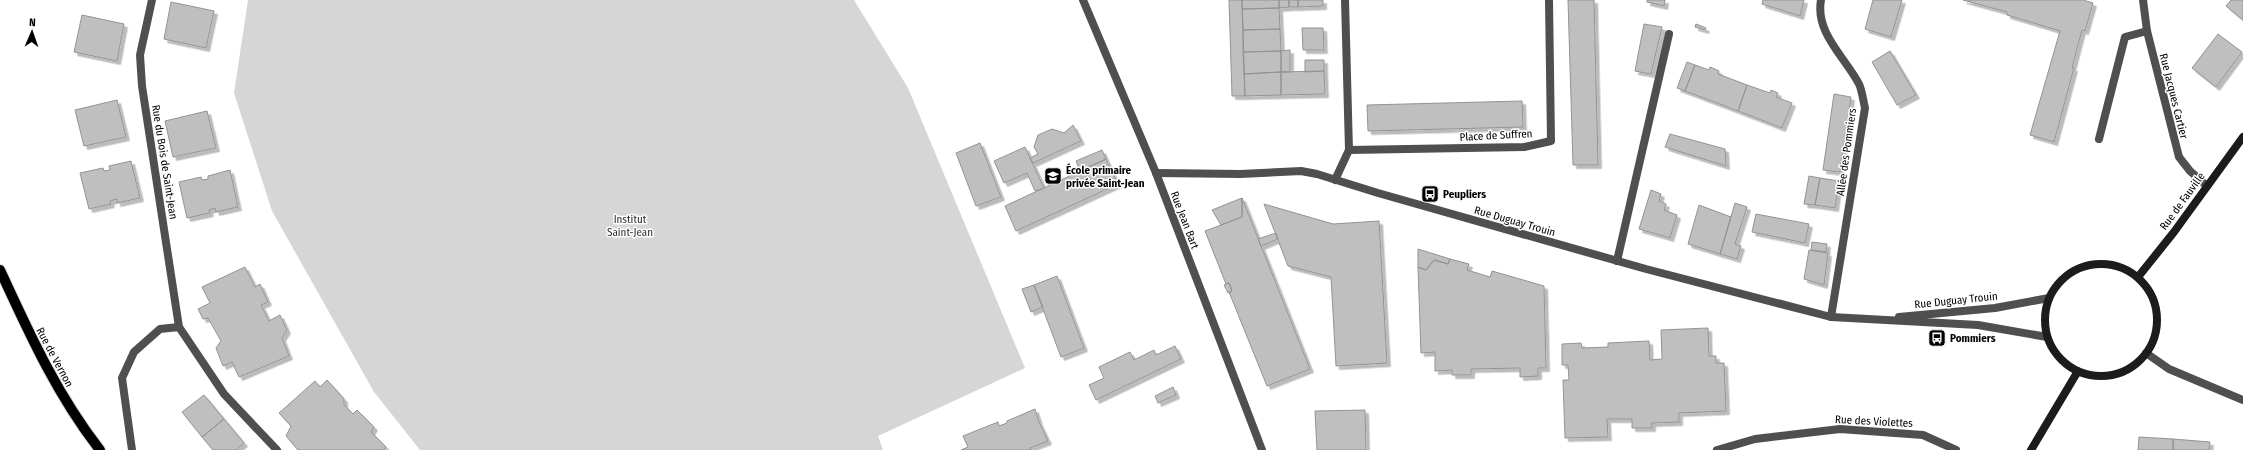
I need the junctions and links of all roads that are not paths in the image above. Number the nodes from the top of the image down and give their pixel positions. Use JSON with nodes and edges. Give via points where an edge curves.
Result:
{"nodes":[{"id":1,"x":152,"y":0,"type":"edge"},
{"id":2,"x":1083,"y":0,"type":"edge"},
{"id":3,"x":1345,"y":0,"type":"edge"},
{"id":4,"x":1549,"y":0,"type":"edge"},
{"id":5,"x":1821,"y":0,"type":"edge"},
{"id":6,"x":2143,"y":0,"type":"edge"},
{"id":7,"x":2147,"y":31,"type":"junction"},
{"id":8,"x":1669,"y":34,"type":"dead end"},
{"id":9,"x":2243,"y":137,"type":"edge"},
{"id":10,"x":2099,"y":139,"type":"dead end"},
{"id":11,"x":1349,"y":150,"type":"junction"},
{"id":12,"x":1156,"y":173,"type":"junction"},
{"id":13,"x":1335,"y":180,"type":"junction"},
{"id":14,"x":2207,"y":186,"type":"junction"},
{"id":15,"x":1617,"y":261,"type":"junction"},
{"id":16,"x":0,"y":270,"type":"edge"},
{"id":17,"x":2138,"y":277,"type":"junction"},
{"id":18,"x":2049,"y":298,"type":"junction"},
{"id":19,"x":1831,"y":317,"type":"junction"},
{"id":20,"x":1864,"y":319,"type":"junction"},
{"id":21,"x":179,"y":327,"type":"junction"},
{"id":22,"x":2047,"y":337,"type":"junction"},
{"id":23,"x":2146,"y":353,"type":"junction"},
{"id":24,"x":2078,"y":371,"type":"junction"},
{"id":25,"x":2243,"y":400,"type":"edge"},
{"id":26,"x":100,"y":450,"type":"edge"},
{"id":27,"x":132,"y":450,"type":"edge"},
{"id":28,"x":278,"y":450,"type":"edge"},
{"id":29,"x":1262,"y":450,"type":"edge"},
{"id":30,"x":1717,"y":450,"type":"edge"},
{"id":31,"x":1956,"y":450,"type":"edge"},
{"id":32,"x":2031,"y":450,"type":"edge"}],
"edges":[{"from":1,"to":21,"type":"street","name":"Rue du Bois de Saint-Jean","via":[[140,55],[142,86]]},
{"from":2,"to":12,"type":"street","name":"Rue Jean Bart"},
{"from":3,"to":11,"type":"street"},
{"from":4,"to":11,"type":"street","name":"Place de Suffren","via":[[1551,140],[1524,146]]},
{"from":5,"to":19,"type":"street","name":"Allée des Pommiers","via":[[1820,8],[1827,36],[1859,85],[1864,108]]},
{"from":6,"to":7,"type":"street","name":"Rue Jacques Cartier"},
{"from":7,"to":10,"type":"street","via":[[2125,38]]},
{"from":7,"to":14,"type":"street","name":"Rue Jacques Cartier","via":[[2179,157]]},
{"from":8,"to":15,"type":"street"},
{"from":9,"to":14,"type":"main road","name":"Rue de Fauville"},
{"from":11,"to":13,"type":"street"},
{"from":12,"to":13,"type":"street","name":"Rue Duguay Trouin","via":[[1301,172]]},
{"from":12,"to":29,"type":"street","name":"Rue Jean Bart"},
{"from":13,"to":15,"type":"street","name":"Rue Duguay Trouin"},
{"from":14,"to":17,"type":"main road","name":"Rue de Fauville"},
{"from":15,"to":19,"type":"street","name":"Rue Duguay Trouin"},
{"from":16,"to":26,"type":"main road","name":"Rue de Vernon","via":[[37,350],[60,392]]},
{"from":17,"to":18,"type":"main road","via":[[2120,267],[2100,263],[2079,268],[2062,279]]},
{"from":17,"to":23,"type":"main road","via":[[2151,294],[2157,314],[2155,335]]},
{"from":18,"to":20,"type":"street","name":"Rue Duguay Trouin","via":[[1995,308]]},
{"from":18,"to":22,"type":"main road","via":[[2044,317]]},
{"from":19,"to":20,"type":"street","name":"Rue Duguay Trouin"},
{"from":20,"to":22,"type":"street","name":"Rue Duguay Trouin","via":[[1978,325]]},
{"from":21,"to":27,"type":"street","via":[[160,329],[134,352],[122,378]]},
{"from":21,"to":28,"type":"street","name":"Rue du Bois de Saint-Jean","via":[[224,394]]},
{"from":22,"to":24,"type":"main road","via":[[2054,351],[2065,363]]},
{"from":23,"to":24,"type":"main road","via":[[2132,366],[2115,374],[2096,376]]},
{"from":23,"to":25,"type":"street","via":[[2169,369]]},
{"from":24,"to":32,"type":"main road"},
{"from":30,"to":31,"type":"street","name":"Rue des Violettes","via":[[1755,439],[1840,429],[1923,435]]}]}
